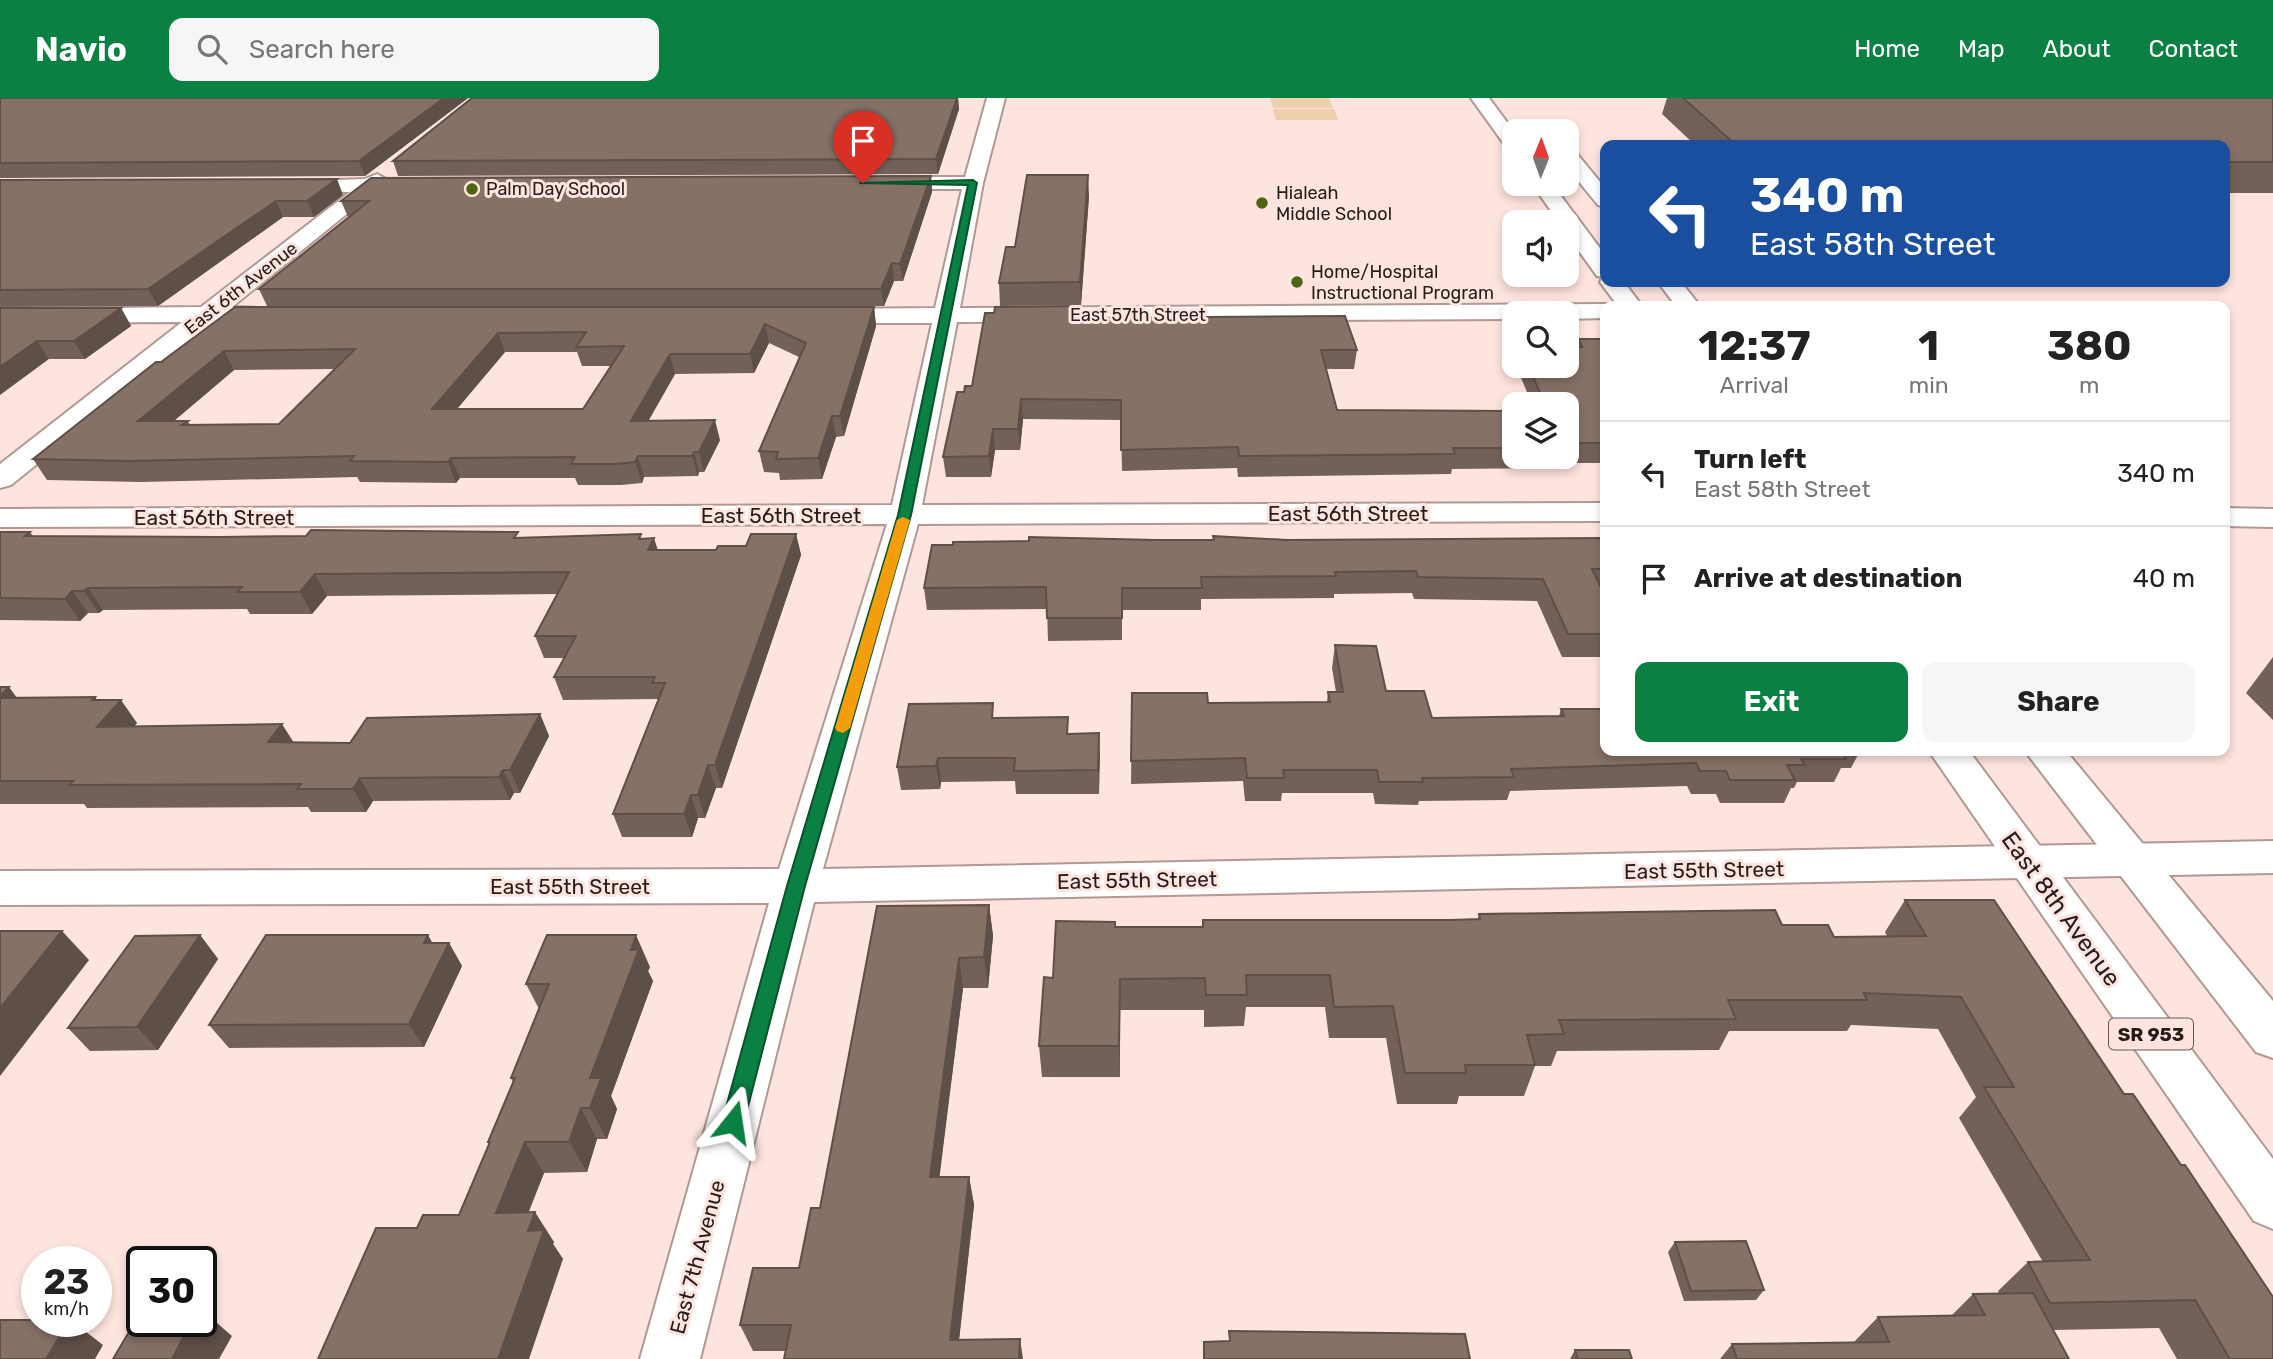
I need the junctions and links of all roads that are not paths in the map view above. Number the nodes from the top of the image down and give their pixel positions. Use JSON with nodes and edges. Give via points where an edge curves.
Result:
{"nodes":[{"id":1,"x":996,"y":98,"type":"edge"},
{"id":2,"x":1480,"y":98,"type":"edge"},
{"id":3,"x":1531,"y":109,"type":"dead end"},
{"id":4,"x":1539,"y":119,"type":"edge"},
{"id":5,"x":1502,"y":128,"type":"edge"},
{"id":6,"x":401,"y":162,"type":"edge"},
{"id":7,"x":1579,"y":169,"type":"edge"},
{"id":8,"x":861,"y":183,"type":"edge"},
{"id":9,"x":973,"y":183,"type":"junction"},
{"id":10,"x":371,"y":185,"type":"junction"},
{"id":11,"x":441,"y":185,"type":"edge"},
{"id":12,"x":275,"y":186,"type":"edge"},
{"id":13,"x":1600,"y":195,"type":"edge"},
{"id":14,"x":1551,"y":196,"type":"edge"},
{"id":15,"x":1600,"y":264,"type":"edge"},
{"id":16,"x":1673,"y":287,"type":"edge"},
{"id":17,"x":1684,"y":301,"type":"edge"},
{"id":18,"x":1600,"y":311,"type":"edge"},
{"id":19,"x":208,"y":314,"type":"junction"},
{"id":20,"x":305,"y":314,"type":"edge"},
{"id":21,"x":0,"y":316,"type":"edge"},
{"id":22,"x":791,"y":316,"type":"edge"},
{"id":23,"x":944,"y":316,"type":"junction"},
{"id":24,"x":0,"y":479,"type":"edge"},
{"id":25,"x":1600,"y":513,"type":"edge"},
{"id":26,"x":905,"y":515,"type":"junction"},
{"id":27,"x":2230,"y":517,"type":"edge"},
{"id":28,"x":0,"y":518,"type":"edge"},
{"id":29,"x":2273,"y":518,"type":"edge"},
{"id":30,"x":1952,"y":756,"type":"edge"},
{"id":31,"x":2048,"y":756,"type":"edge"},
{"id":32,"x":2273,"y":858,"type":"edge"},
{"id":33,"x":2132,"y":861,"type":"junction"},
{"id":34,"x":2029,"y":864,"type":"junction"},
{"id":35,"x":796,"y":886,"type":"junction"},
{"id":36,"x":0,"y":888,"type":"edge"},
{"id":37,"x":2273,"y":1037,"type":"edge"},
{"id":38,"x":2273,"y":1203,"type":"edge"},
{"id":39,"x":670,"y":1359,"type":"edge"}],
"edges":[{"from":1,"to":9,"type":"street","name":"East 7th Avenue"},
{"from":2,"to":5,"type":"street"},
{"from":3,"to":4,"type":"street"},
{"from":6,"to":10,"type":"street","name":"East 6th Avenue"},
{"from":7,"to":13,"type":"street"},
{"from":8,"to":9,"type":"street"},
{"from":9,"to":23,"type":"street","name":"East 7th Avenue"},
{"from":10,"to":11,"type":"street"},
{"from":10,"to":12,"type":"street"},
{"from":10,"to":19,"type":"street","name":"East 6th Avenue"},
{"from":14,"to":15,"type":"street"},
{"from":16,"to":17,"type":"street"},
{"from":18,"to":23,"type":"street","name":"East 57th Street"},
{"from":19,"to":20,"type":"street"},
{"from":19,"to":21,"type":"street"},
{"from":19,"to":24,"type":"street","name":"East 6th Avenue"},
{"from":22,"to":23,"type":"street","name":"East 57th Street"},
{"from":23,"to":26,"type":"street","name":"East 7th Avenue"},
{"from":25,"to":26,"type":"street","name":"East 56th Street"},
{"from":26,"to":28,"type":"street","name":"East 56th Street"},
{"from":26,"to":35,"type":"street","name":"East 7th Avenue"},
{"from":27,"to":29,"type":"street"},
{"from":30,"to":34,"type":"street","name":"East 8th Avenue","number":"SR 953"},
{"from":31,"to":33,"type":"street"},
{"from":32,"to":33,"type":"street","name":"East 55th Street"},
{"from":33,"to":34,"type":"street","name":"East 55th Street"},
{"from":33,"to":37,"type":"street"},
{"from":34,"to":35,"type":"street","name":"East 55th Street"},
{"from":34,"to":38,"type":"street","name":"East 8th Avenue","number":"SR 953"},
{"from":35,"to":36,"type":"street","name":"East 55th Street"},
{"from":35,"to":39,"type":"street","name":"East 7th Avenue"}]}
